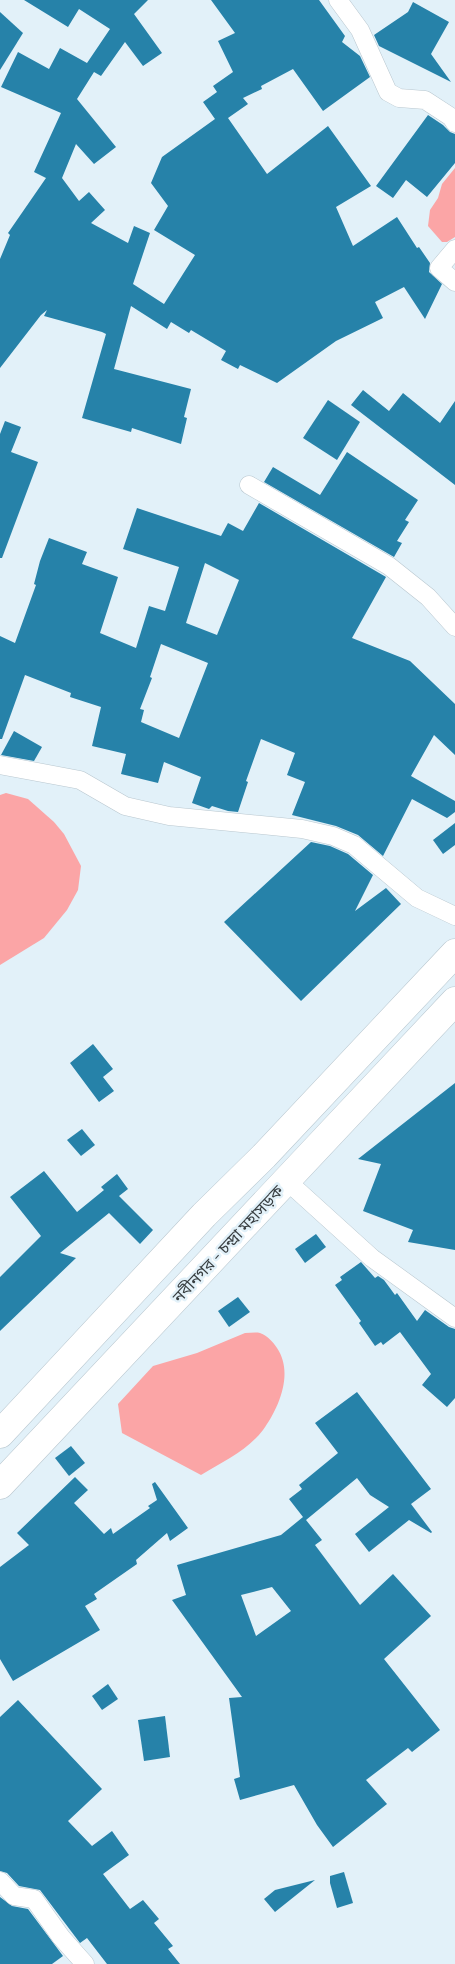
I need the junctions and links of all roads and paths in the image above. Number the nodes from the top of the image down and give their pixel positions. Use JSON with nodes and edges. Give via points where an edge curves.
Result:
{"nodes":[{"id":1,"x":338,"y":0,"type":"edge"},
{"id":2,"x":455,"y":123,"type":"edge"},
{"id":3,"x":455,"y":249,"type":"edge"},
{"id":4,"x":455,"y":282,"type":"edge"},
{"id":5,"x":249,"y":485,"type":"dead end"},
{"id":6,"x":455,"y":627,"type":"edge"},
{"id":7,"x":0,"y":765,"type":"edge"},
{"id":8,"x":455,"y":916,"type":"edge"},
{"id":9,"x":455,"y":953,"type":"edge"},
{"id":10,"x":455,"y":1001,"type":"edge"},
{"id":11,"x":287,"y":1181,"type":"junction"},
{"id":12,"x":455,"y":1318,"type":"edge"},
{"id":13,"x":0,"y":1434,"type":"edge"},
{"id":14,"x":0,"y":1485,"type":"edge"},
{"id":15,"x":0,"y":1881,"type":"edge"},
{"id":16,"x":85,"y":1964,"type":"edge"}],
"edges":[{"from":1,"to":2,"type":"street","via":[[360,30],[388,92],[399,98],[425,100]]},
{"from":3,"to":4,"type":"street","via":[[439,268]]},
{"from":5,"to":6,"type":"street","via":[[390,566],[428,597]]},
{"from":7,"to":8,"type":"street","via":[[80,780],[125,806],[169,816],[302,829],[333,836],[354,845],[417,898]]},
{"from":9,"to":13,"type":"highway","name":"নবীনগর - চন্দ্রা মহাসড়ক"},
{"from":10,"to":11,"type":"highway","name":"নবীনগর - চন্দ্রা মহাসড়ক"},
{"from":11,"to":12,"type":"street","via":[[372,1258]]},
{"from":11,"to":14,"type":"highway","name":"নবীনগর - চন্দ্রা মহাসড়ক"},
{"from":15,"to":16,"type":"street","via":[[14,1896],[34,1899]]}]}
